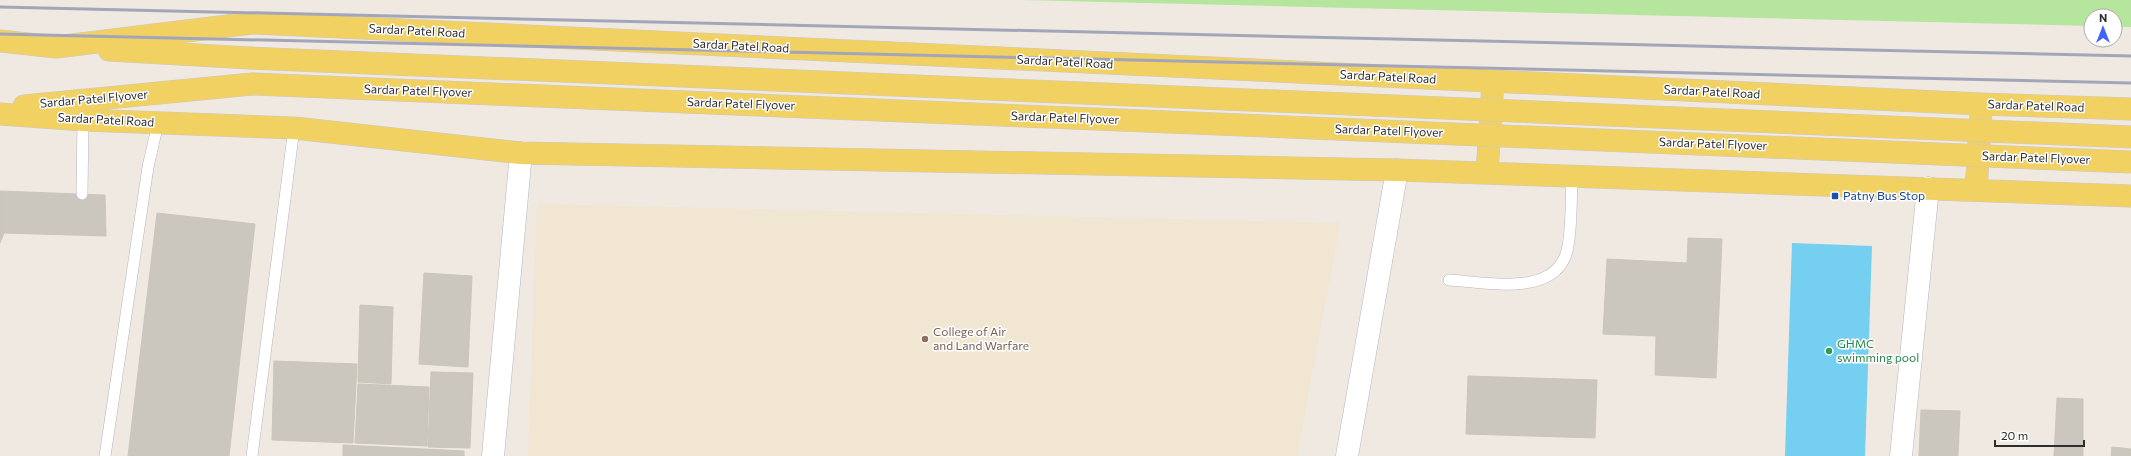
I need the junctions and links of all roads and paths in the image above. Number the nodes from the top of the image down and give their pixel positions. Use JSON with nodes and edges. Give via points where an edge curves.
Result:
{"nodes":[{"id":1,"x":0,"y":41,"type":"edge"},
{"id":2,"x":56,"y":47,"type":"junction"},
{"id":3,"x":1493,"y":82,"type":"junction"},
{"id":4,"x":1981,"y":104,"type":"junction"},
{"id":5,"x":0,"y":108,"type":"edge"},
{"id":6,"x":2131,"y":109,"type":"edge"},
{"id":7,"x":0,"y":114,"type":"edge"},
{"id":8,"x":83,"y":120,"type":"junction"},
{"id":9,"x":158,"y":123,"type":"junction"},
{"id":10,"x":294,"y":128,"type":"junction"},
{"id":11,"x":2131,"y":137,"type":"edge"},
{"id":12,"x":521,"y":153,"type":"junction"},
{"id":13,"x":2131,"y":162,"type":"edge"},
{"id":14,"x":1397,"y":170,"type":"junction"},
{"id":15,"x":1487,"y":173,"type":"junction"},
{"id":16,"x":1572,"y":176,"type":"junction"},
{"id":17,"x":1928,"y":188,"type":"junction"},
{"id":18,"x":1976,"y":190,"type":"junction"},
{"id":19,"x":82,"y":194,"type":"dead end"},
{"id":20,"x":2131,"y":196,"type":"edge"},
{"id":21,"x":1449,"y":280,"type":"dead end"},
{"id":22,"x":105,"y":456,"type":"edge"},
{"id":23,"x":252,"y":456,"type":"edge"},
{"id":24,"x":493,"y":456,"type":"edge"},
{"id":25,"x":1347,"y":456,"type":"edge"},
{"id":26,"x":1901,"y":456,"type":"edge"}],
"edges":[{"from":1,"to":2,"type":"main road","name":"Sardar Patel Road"},
{"from":2,"to":3,"type":"main road","name":"Sardar Patel Road","via":[[252,23]]},
{"from":2,"to":11,"type":"main road","name":"Sardar Patel Flyover","bridge":true,"via":[[250,58]]},
{"from":3,"to":4,"type":"main road","name":"Sardar Patel Road"},
{"from":3,"to":15,"type":"main road"},
{"from":4,"to":6,"type":"main road","name":"Sardar Patel Road"},
{"from":4,"to":18,"type":"main road"},
{"from":5,"to":13,"type":"main road","name":"Sardar Patel Flyover","bridge":true,"via":[[252,84]]},
{"from":7,"to":8,"type":"main road","name":"Sardar Patel Road"},
{"from":8,"to":9,"type":"main road","name":"Sardar Patel Road"},
{"from":8,"to":19,"type":"lane"},
{"from":9,"to":10,"type":"main road","name":"Sardar Patel Road"},
{"from":9,"to":22,"type":"lane","via":[[148,167]]},
{"from":10,"to":12,"type":"main road","name":"Sardar Patel Road"},
{"from":10,"to":23,"type":"lane"},
{"from":12,"to":14,"type":"main road","name":"Sardar Patel Road"},
{"from":12,"to":24,"type":"street"},
{"from":14,"to":15,"type":"main road","name":"Sardar Patel Road"},
{"from":14,"to":25,"type":"street"},
{"from":15,"to":16,"type":"main road","name":"Sardar Patel Road"},
{"from":16,"to":17,"type":"main road","name":"Sardar Patel Road"},
{"from":16,"to":21,"type":"lane","via":[[1568,247],[1562,264],[1546,279],[1521,284]]},
{"from":17,"to":18,"type":"main road","name":"Sardar Patel Road"},
{"from":17,"to":26,"type":"street"},
{"from":18,"to":20,"type":"main road","name":"Sardar Patel Road"}]}
